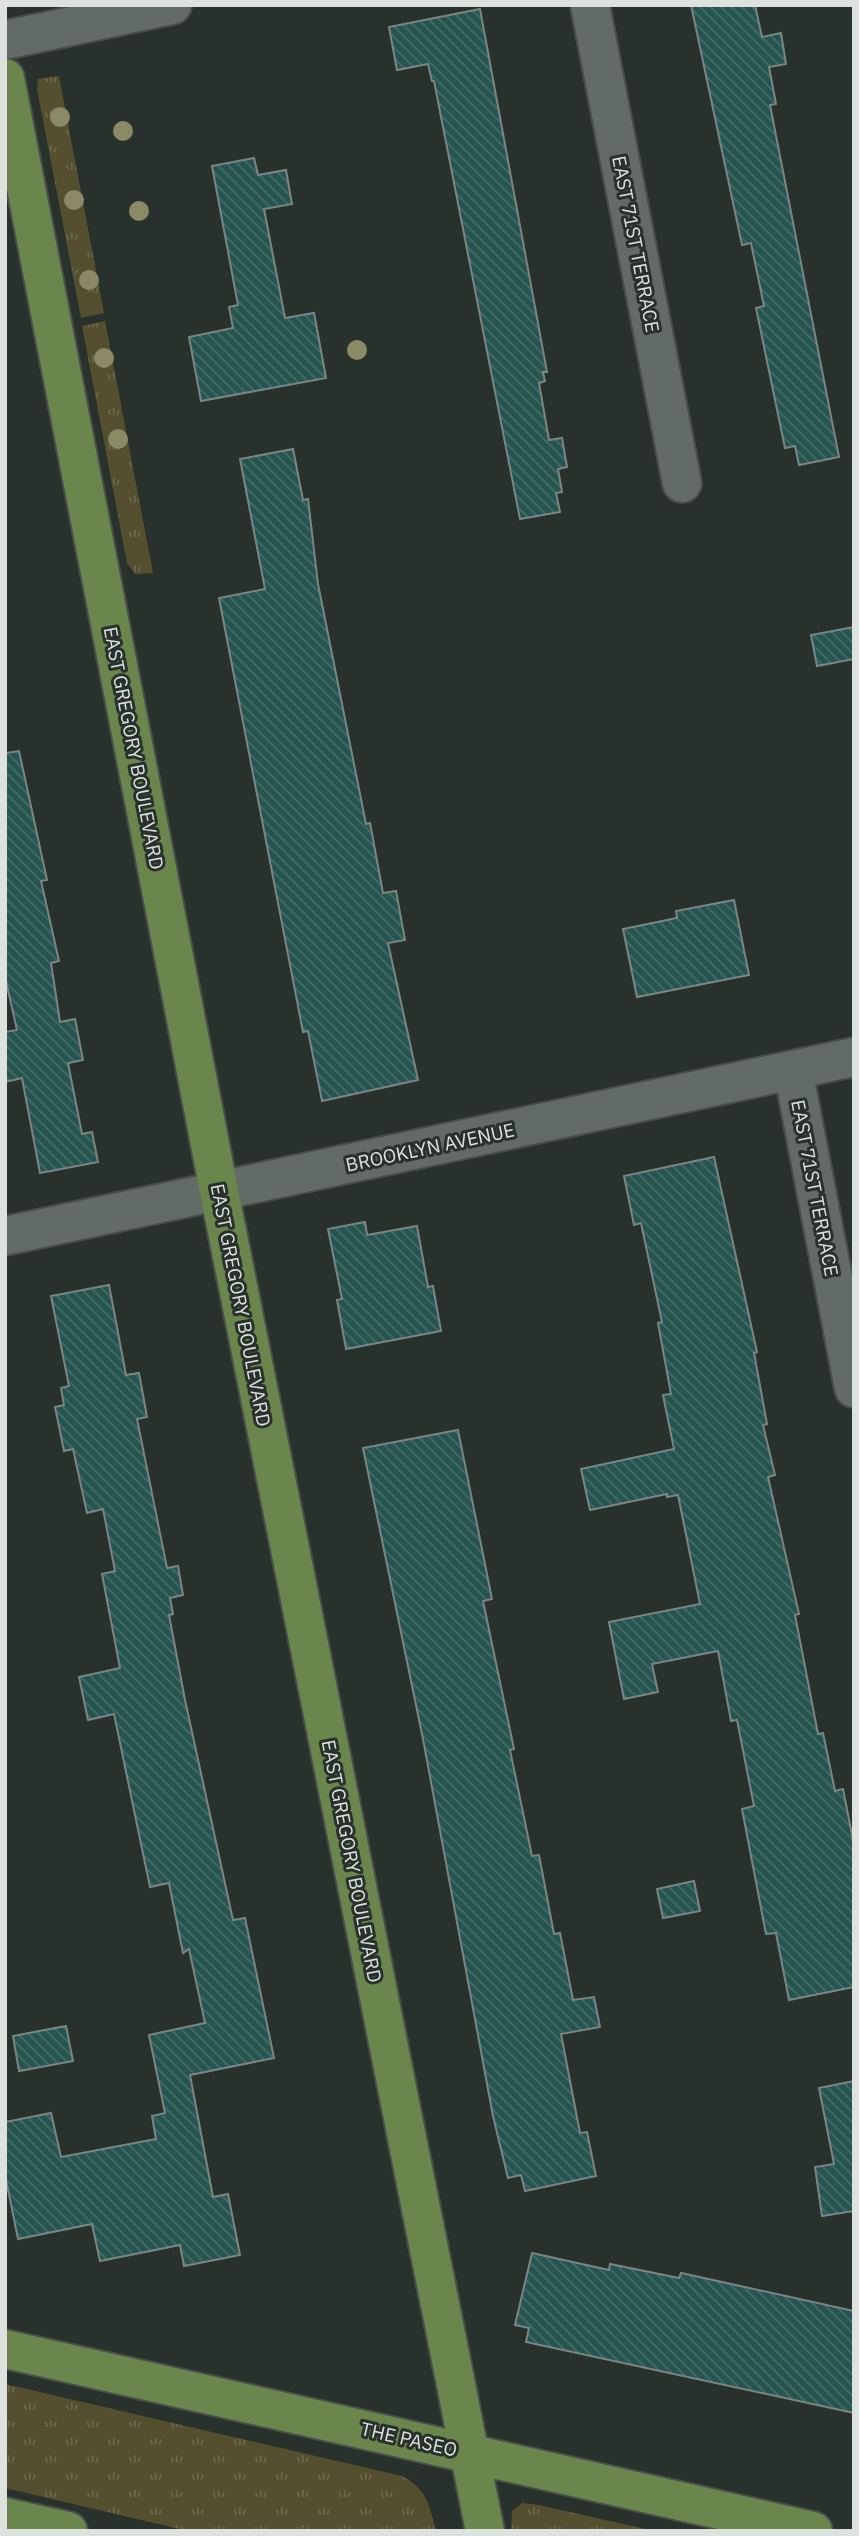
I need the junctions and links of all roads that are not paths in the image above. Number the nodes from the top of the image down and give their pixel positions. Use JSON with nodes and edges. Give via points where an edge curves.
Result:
{"nodes":[{"id":1,"x":172,"y":5,"type":"edge"},
{"id":2,"x":590,"y":5,"type":"edge"},
{"id":3,"x":5,"y":40,"type":"edge"},
{"id":4,"x":5,"y":78,"type":"edge"},
{"id":5,"x":682,"y":483,"type":"dead end"},
{"id":6,"x":854,"y":1057,"type":"edge"},
{"id":7,"x":793,"y":1070,"type":"junction"},
{"id":8,"x":219,"y":1191,"type":"junction"},
{"id":9,"x":5,"y":1236,"type":"edge"},
{"id":10,"x":854,"y":1388,"type":"edge"},
{"id":11,"x":5,"y":2349,"type":"edge"},
{"id":12,"x":469,"y":2452,"type":"junction"},
{"id":13,"x":5,"y":2517,"type":"edge"},
{"id":14,"x":68,"y":2531,"type":"edge"},
{"id":15,"x":485,"y":2531,"type":"edge"},
{"id":16,"x":813,"y":2531,"type":"edge"}],
"edges":[{"from":1,"to":3,"type":"street"},
{"from":2,"to":5,"type":"street","name":"EAST 71ST TERRACE"},
{"from":4,"to":8,"type":"main road","name":"EAST GREGORY BOULEVARD"},
{"from":6,"to":7,"type":"street","name":"BROOKLYN AVENUE"},
{"from":7,"to":8,"type":"street","name":"BROOKLYN AVENUE"},
{"from":7,"to":10,"type":"street","name":"EAST 71ST TERRACE"},
{"from":8,"to":9,"type":"street","name":"BROOKLYN AVENUE"},
{"from":8,"to":12,"type":"main road","name":"EAST GREGORY BOULEVARD"},
{"from":11,"to":12,"type":"main road","name":"THE PASEO"},
{"from":12,"to":15,"type":"main road","name":"EAST GREGORY BOULEVARD"},
{"from":12,"to":16,"type":"main road","name":"THE PASEO"},
{"from":13,"to":14,"type":"main road"}]}
